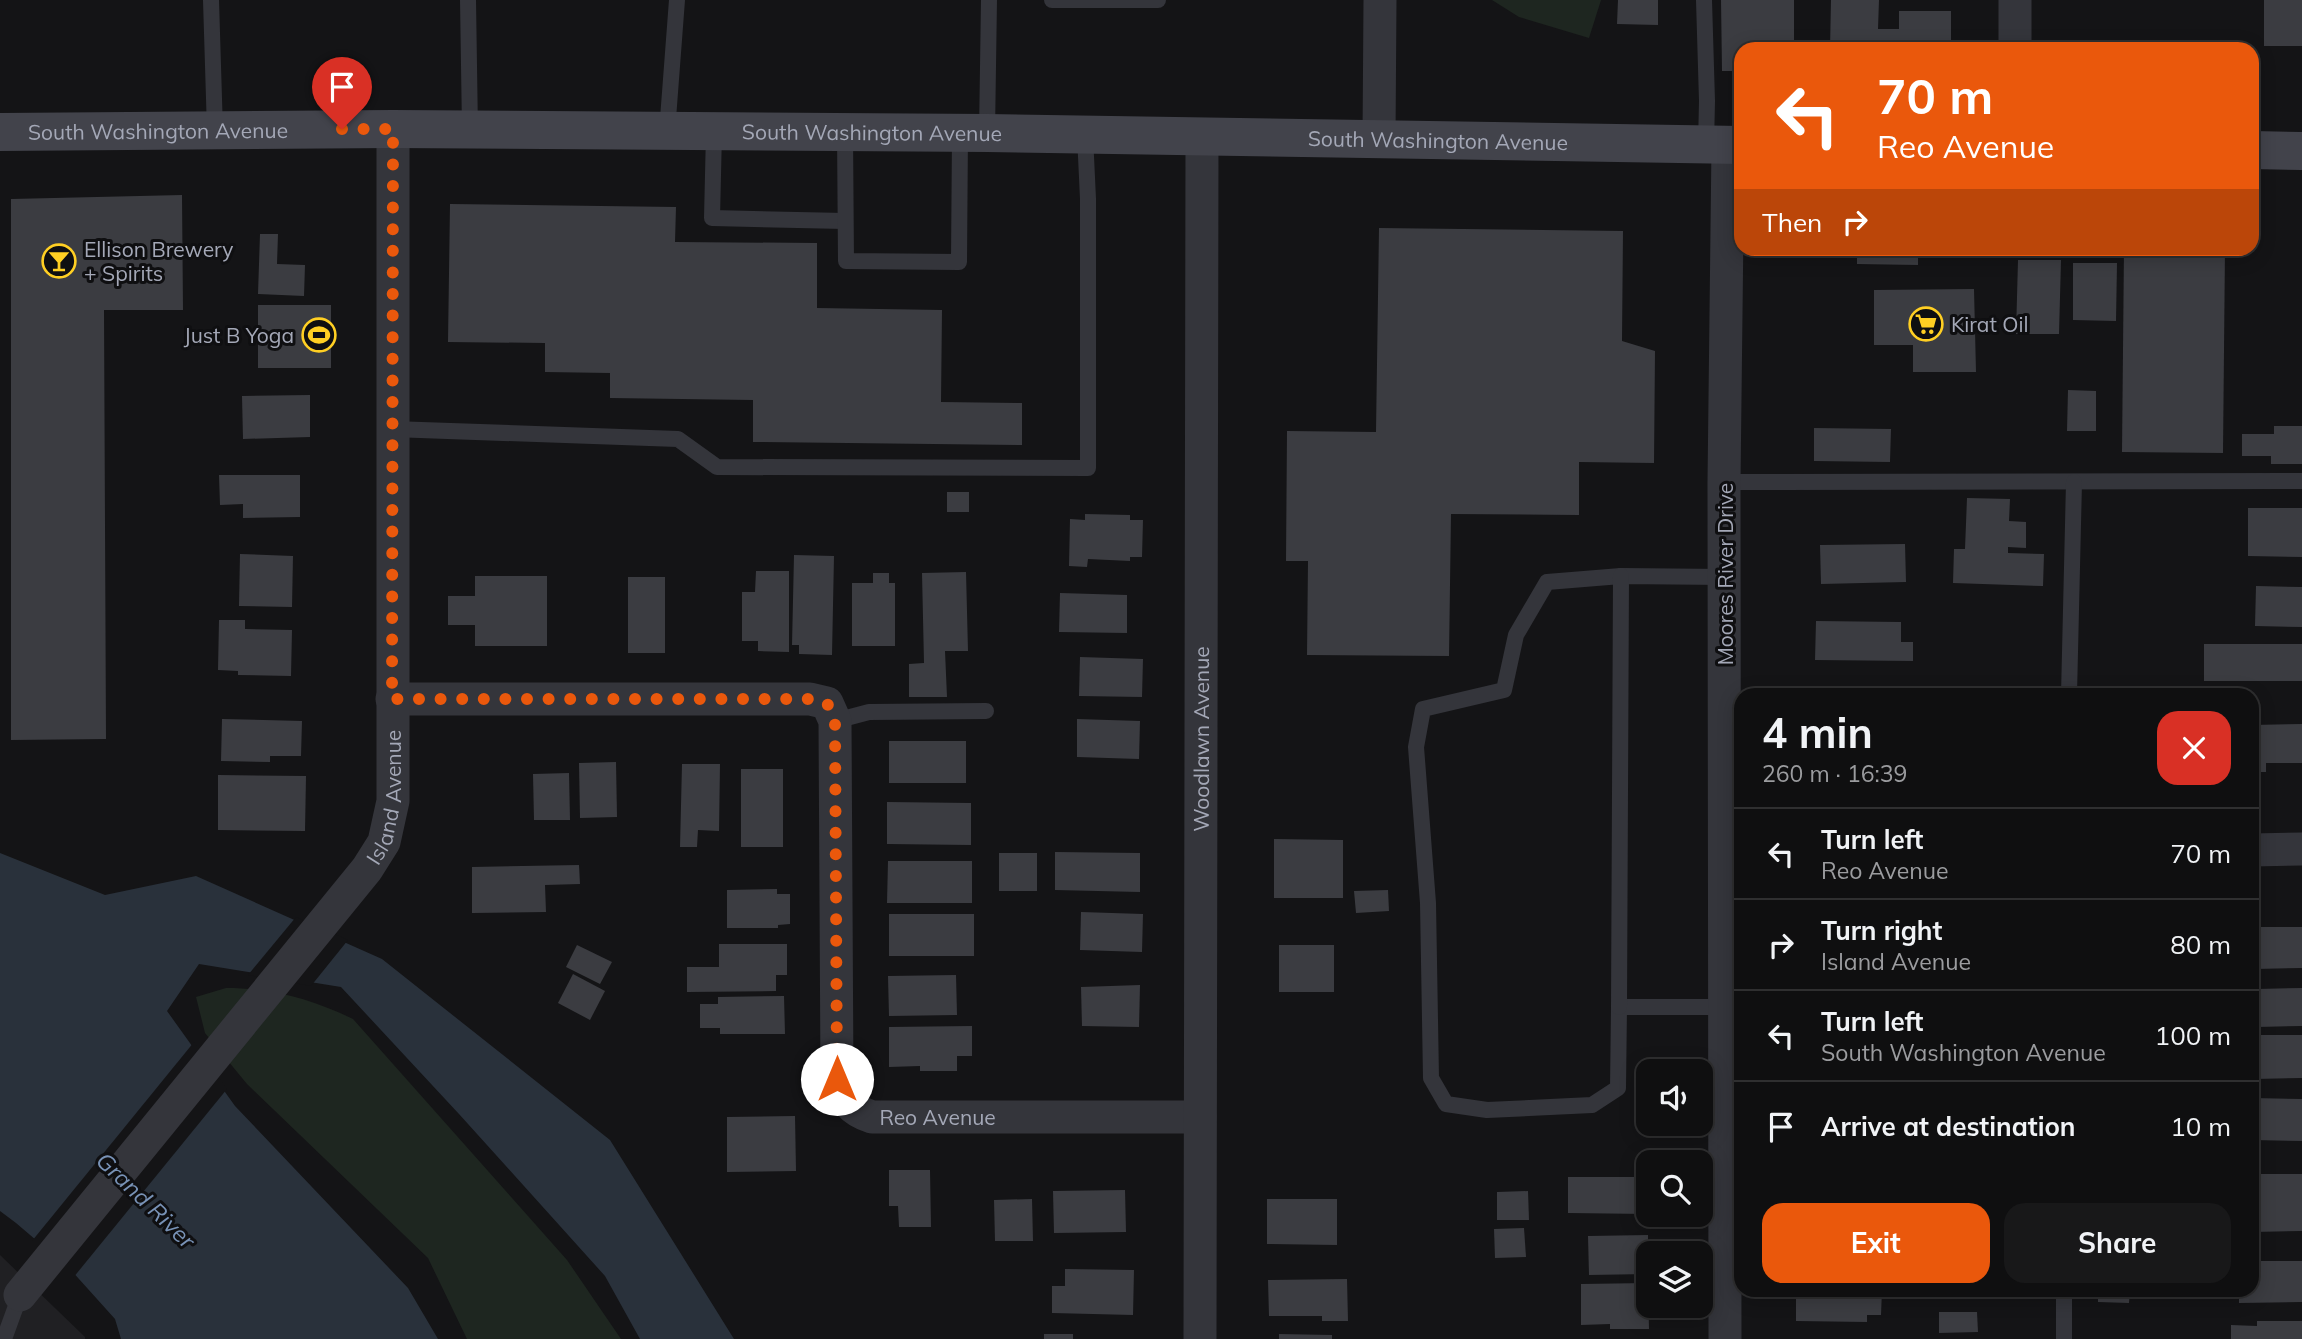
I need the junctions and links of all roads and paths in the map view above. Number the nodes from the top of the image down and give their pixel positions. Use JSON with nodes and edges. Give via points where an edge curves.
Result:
{"nodes":[{"id":1,"x":211,"y":0,"type":"edge"},
{"id":2,"x":468,"y":0,"type":"edge"},
{"id":3,"x":677,"y":0,"type":"edge"},
{"id":4,"x":989,"y":0,"type":"edge"},
{"id":5,"x":1052,"y":0,"type":"edge"},
{"id":6,"x":1158,"y":0,"type":"edge"},
{"id":7,"x":1380,"y":0,"type":"edge"},
{"id":8,"x":1704,"y":0,"type":"edge"},
{"id":9,"x":2015,"y":0,"type":"edge"},
{"id":10,"x":2015,"y":42,"type":"edge"},
{"id":11,"x":393,"y":129,"type":"junction"},
{"id":12,"x":470,"y":130,"type":"junction"},
{"id":13,"x":215,"y":131,"type":"junction"},
{"id":14,"x":0,"y":132,"type":"edge"},
{"id":15,"x":667,"y":132,"type":"junction"},
{"id":16,"x":714,"y":132,"type":"junction"},
{"id":17,"x":845,"y":132,"type":"junction"},
{"id":18,"x":974,"y":133,"type":"junction"},
{"id":19,"x":1086,"y":135,"type":"junction"},
{"id":20,"x":1202,"y":137,"type":"junction"},
{"id":21,"x":1379,"y":139,"type":"junction"},
{"id":22,"x":1725,"y":145,"type":"edge"},
{"id":23,"x":2259,"y":150,"type":"edge"},
{"id":24,"x":2302,"y":151,"type":"edge"},
{"id":25,"x":845,"y":221,"type":"junction"},
{"id":26,"x":392,"y":429,"type":"junction"},
{"id":27,"x":2302,"y":481,"type":"edge"},
{"id":28,"x":1724,"y":482,"type":"junction"},
{"id":29,"x":2074,"y":482,"type":"junction"},
{"id":30,"x":1621,"y":576,"type":"junction"},
{"id":31,"x":1725,"y":577,"type":"junction"},
{"id":32,"x":2069,"y":688,"type":"edge"},
{"id":33,"x":392,"y":699,"type":"junction"},
{"id":34,"x":986,"y":711,"type":"dead end"},
{"id":35,"x":835,"y":720,"type":"junction"},
{"id":36,"x":2302,"y":849,"type":"edge"},
{"id":37,"x":2259,"y":850,"type":"edge"},
{"id":38,"x":1734,"y":851,"type":"edge"},
{"id":39,"x":1619,"y":1007,"type":"junction"},
{"id":40,"x":1726,"y":1007,"type":"junction"},
{"id":41,"x":1200,"y":1117,"type":"junction"},
{"id":42,"x":20,"y":1295,"type":"joint"},
{"id":43,"x":2064,"y":1297,"type":"edge"},
{"id":44,"x":4,"y":1339,"type":"edge"},
{"id":45,"x":1200,"y":1339,"type":"edge"},
{"id":46,"x":1726,"y":1339,"type":"edge"},
{"id":47,"x":2064,"y":1339,"type":"edge"}],
"edges":[{"from":1,"to":13,"type":"lane"},
{"from":2,"to":12,"type":"lane"},
{"from":3,"to":15,"type":"lane"},
{"from":4,"to":18,"type":"lane"},
{"from":5,"to":6,"type":"lane"},
{"from":7,"to":21,"type":"street"},
{"from":8,"to":22,"type":"lane","via":[[1707,101]]},
{"from":9,"to":10,"type":"street"},
{"from":11,"to":12,"type":"street","name":"South Washington Avenue"},
{"from":11,"to":13,"type":"street","name":"South Washington Avenue"},
{"from":11,"to":26,"type":"street","name":"Island Avenue"},
{"from":12,"to":15,"type":"street","name":"South Washington Avenue"},
{"from":13,"to":14,"type":"street","name":"South Washington Avenue"},
{"from":15,"to":16,"type":"street","name":"South Washington Avenue"},
{"from":16,"to":17,"type":"street","name":"South Washington Avenue"},
{"from":16,"to":25,"type":"lane","via":[[712,218]]},
{"from":17,"to":18,"type":"street","name":"South Washington Avenue"},
{"from":17,"to":25,"type":"lane"},
{"from":18,"to":19,"type":"street","name":"South Washington Avenue"},
{"from":18,"to":25,"type":"lane","via":[[959,262],[846,261]]},
{"from":19,"to":20,"type":"street","name":"South Washington Avenue"},
{"from":19,"to":26,"type":"lane","via":[[1088,468],[717,467],[678,439]]},
{"from":20,"to":21,"type":"street","name":"South Washington Avenue"},
{"from":20,"to":41,"type":"street","name":"Woodlawn Avenue"},
{"from":21,"to":22,"type":"street","name":"South Washington Avenue"},
{"from":22,"to":28,"type":"street","name":"Moores River Drive"},
{"from":23,"to":24,"type":"street"},
{"from":26,"to":33,"type":"street","name":"Island Avenue"},
{"from":27,"to":29,"type":"lane"},
{"from":28,"to":29,"type":"lane"},
{"from":28,"to":31,"type":"street","name":"Moores River Drive"},
{"from":29,"to":32,"type":"lane"},
{"from":30,"to":31,"type":"lane"},
{"from":30,"to":39,"type":"lane"},
{"from":30,"to":39,"type":"lane","via":[[1547,582],[1516,635],[1504,690],[1423,709],[1416,747],[1428,903],[1431,1078],[1446,1104],[1488,1110],[1592,1105],[1618,1088]]},
{"from":31,"to":38,"type":"street","name":"Moores River Drive"},
{"from":33,"to":35,"type":"street","via":[[810,699],[827,703]]},
{"from":33,"to":42,"type":"street","name":"Island Avenue","via":[[393,801],[384,842],[367,869]]},
{"from":34,"to":35,"type":"lane","via":[[869,712]]},
{"from":35,"to":41,"type":"street","name":"Reo Avenue","via":[[837,1079],[844,1099],[857,1112],[872,1117]]},
{"from":36,"to":37,"type":"street"},
{"from":38,"to":40,"type":"street","name":"Moores River Drive"},
{"from":39,"to":40,"type":"lane"},
{"from":40,"to":46,"type":"street","name":"Moores River Drive"},
{"from":41,"to":45,"type":"street","name":"Woodlawn Avenue"},
{"from":42,"to":44,"type":"lane"},
{"from":43,"to":47,"type":"lane"}]}
